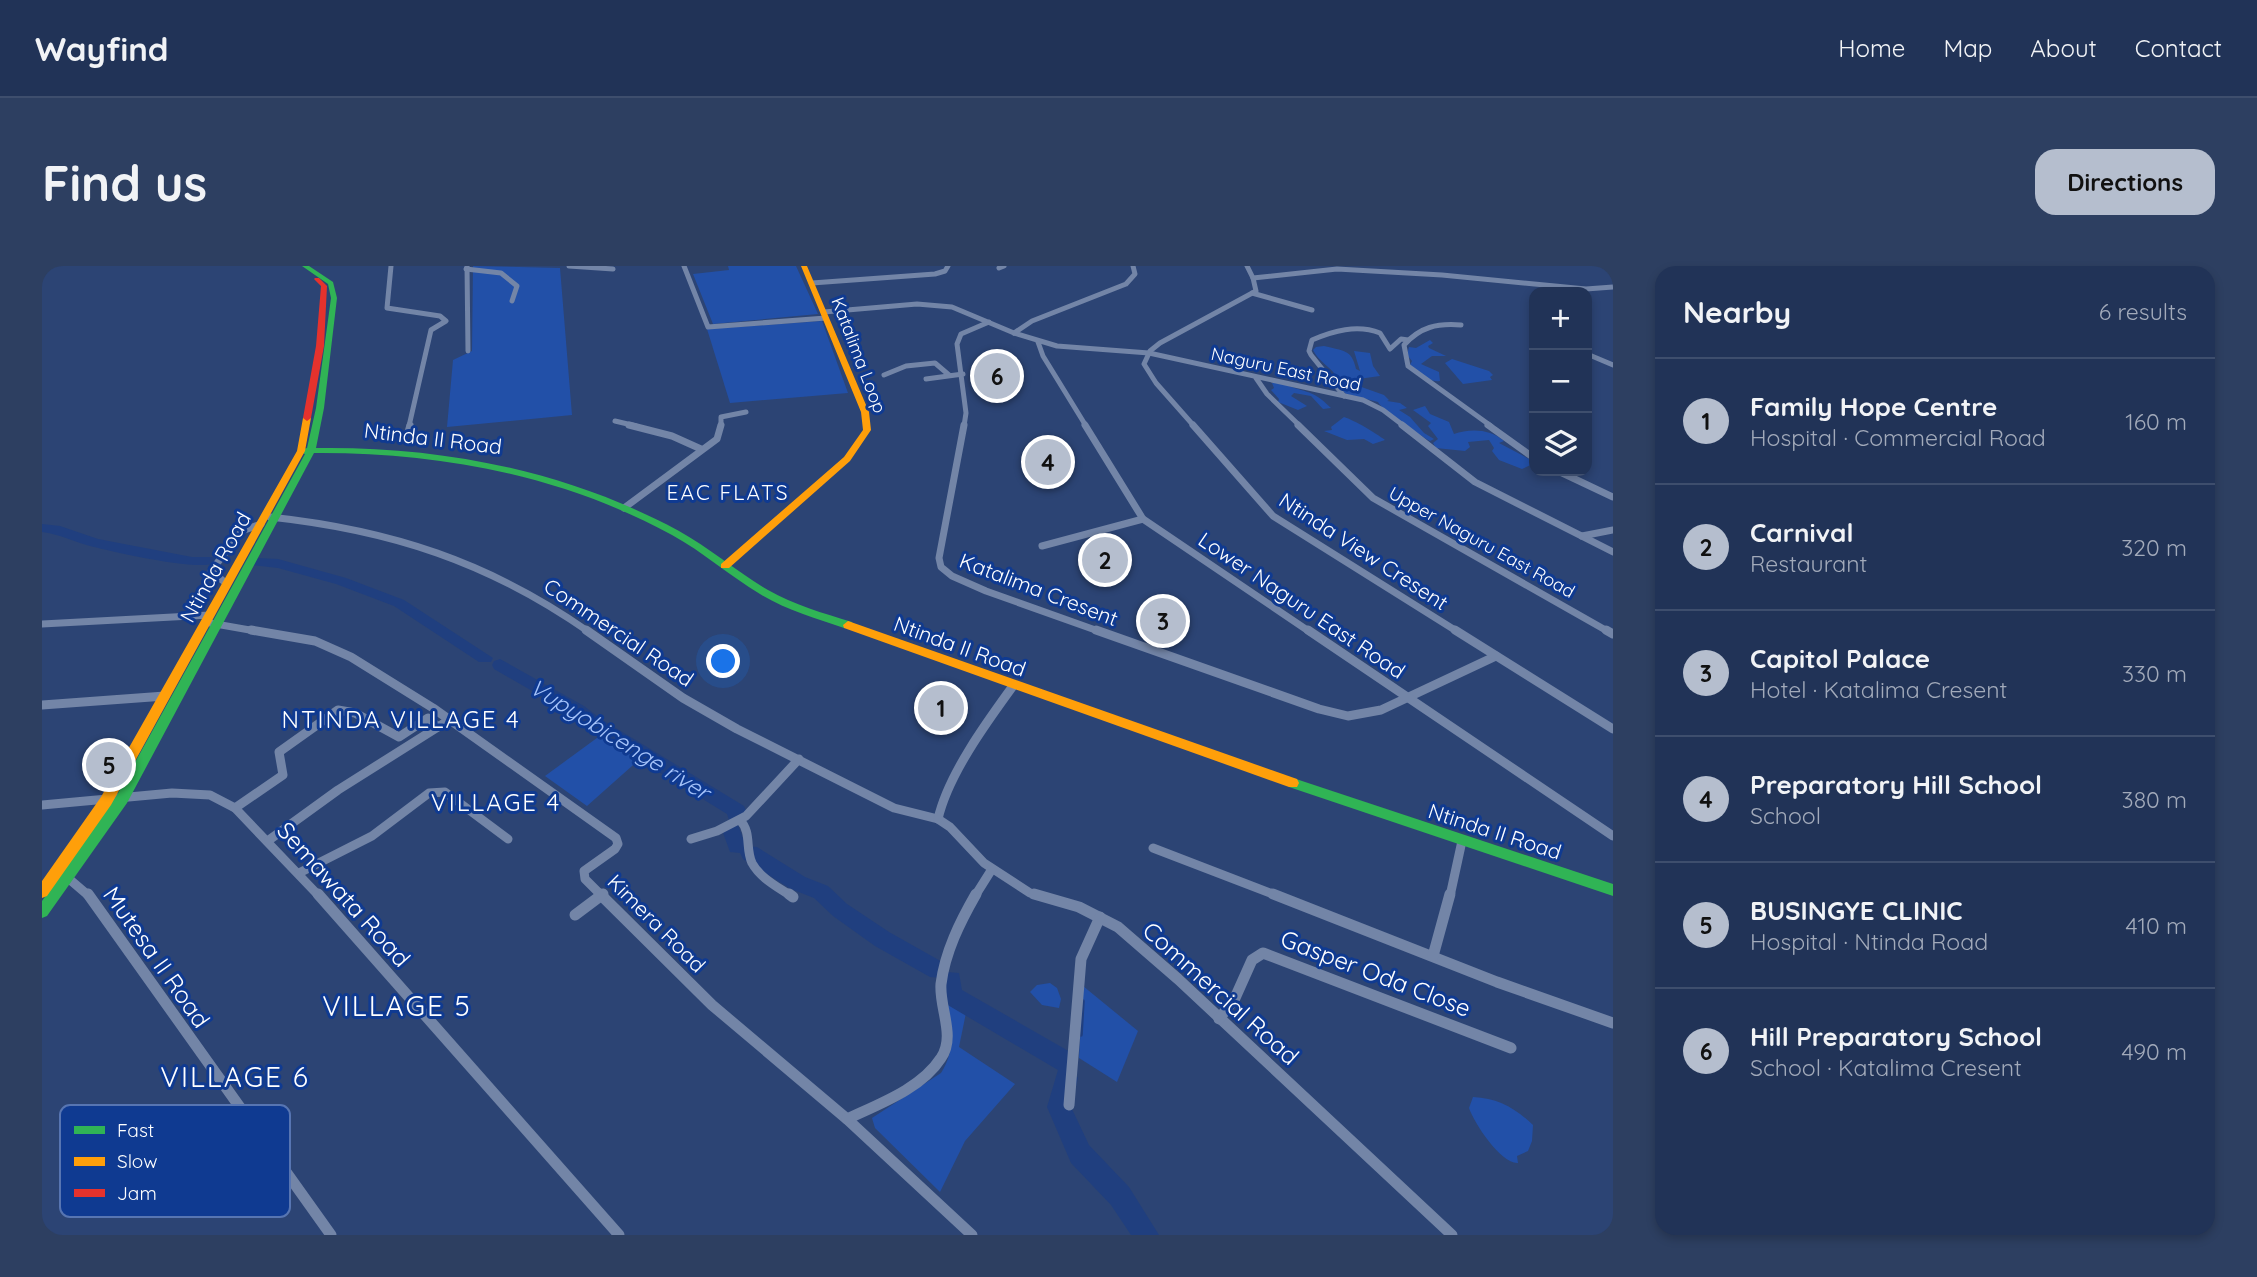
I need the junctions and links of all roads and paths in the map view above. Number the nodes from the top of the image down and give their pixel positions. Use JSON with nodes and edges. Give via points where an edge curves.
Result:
{"nodes":[{"id":1,"x":298,"y":266,"type":"edge"},
{"id":2,"x":305,"y":266,"type":"edge"},
{"id":3,"x":391,"y":266,"type":"edge"},
{"id":4,"x":569,"y":266,"type":"edge"},
{"id":5,"x":684,"y":266,"type":"edge"},
{"id":6,"x":804,"y":266,"type":"edge"},
{"id":7,"x":948,"y":266,"type":"edge"},
{"id":8,"x":1133,"y":266,"type":"edge"},
{"id":9,"x":1247,"y":266,"type":"edge"},
{"id":10,"x":466,"y":267,"type":"edge"},
{"id":11,"x":613,"y":269,"type":"dead end"},
{"id":12,"x":1253,"y":278,"type":"junction"},
{"id":13,"x":812,"y":283,"type":"junction"},
{"id":14,"x":1612,"y":288,"type":"edge"},
{"id":15,"x":1252,"y":293,"type":"junction"},
{"id":16,"x":512,"y":301,"type":"dead end"},
{"id":17,"x":1312,"y":310,"type":"dead end"},
{"id":18,"x":825,"y":315,"type":"junction"},
{"id":19,"x":989,"y":322,"type":"junction"},
{"id":20,"x":1461,"y":325,"type":"dead end"},
{"id":21,"x":1014,"y":333,"type":"junction"},
{"id":22,"x":1408,"y":340,"type":"junction"},
{"id":23,"x":1038,"y":342,"type":"junction"},
{"id":24,"x":468,"y":351,"type":"dead end"},
{"id":25,"x":1149,"y":353,"type":"junction"},
{"id":26,"x":1592,"y":356,"type":"edge"},
{"id":27,"x":1613,"y":365,"type":"edge"},
{"id":28,"x":963,"y":374,"type":"junction"},
{"id":29,"x":884,"y":375,"type":"dead end"},
{"id":30,"x":949,"y":375,"type":"junction"},
{"id":31,"x":1256,"y":378,"type":"junction"},
{"id":32,"x":926,"y":379,"type":"dead end"},
{"id":33,"x":1344,"y":396,"type":"junction"},
{"id":34,"x":746,"y":412,"type":"dead end"},
{"id":35,"x":615,"y":421,"type":"dead end"},
{"id":36,"x":408,"y":432,"type":"dead end"},
{"id":37,"x":701,"y":449,"type":"junction"},
{"id":38,"x":306,"y":450,"type":"junction"},
{"id":39,"x":1529,"y":454,"type":"edge"},
{"id":40,"x":1569,"y":476,"type":"edge"},
{"id":41,"x":1613,"y":497,"type":"edge"},
{"id":42,"x":624,"y":508,"type":"junction"},
{"id":43,"x":267,"y":519,"type":"junction"},
{"id":44,"x":1143,"y":519,"type":"junction"},
{"id":45,"x":1613,"y":530,"type":"edge"},
{"id":46,"x":1582,"y":536,"type":"junction"},
{"id":47,"x":1042,"y":546,"type":"dead end"},
{"id":48,"x":1613,"y":552,"type":"edge"},
{"id":49,"x":725,"y":566,"type":"junction"},
{"id":50,"x":228,"y":584,"type":"junction"},
{"id":51,"x":211,"y":620,"type":"junction"},
{"id":52,"x":42,"y":624,"type":"edge"},
{"id":53,"x":1613,"y":634,"type":"edge"},
{"id":54,"x":1496,"y":656,"type":"junction"},
{"id":55,"x":1013,"y":686,"type":"junction"},
{"id":56,"x":165,"y":696,"type":"junction"},
{"id":57,"x":1407,"y":696,"type":"junction"},
{"id":58,"x":42,"y":705,"type":"edge"},
{"id":59,"x":449,"y":720,"type":"junction"},
{"id":60,"x":438,"y":727,"type":"junction"},
{"id":61,"x":1613,"y":729,"type":"edge"},
{"id":62,"x":799,"y":759,"type":"junction"},
{"id":63,"x":122,"y":800,"type":"junction"},
{"id":64,"x":106,"y":801,"type":"junction"},
{"id":65,"x":42,"y":805,"type":"edge"},
{"id":66,"x":235,"y":807,"type":"junction"},
{"id":67,"x":938,"y":819,"type":"junction"},
{"id":68,"x":740,"y":820,"type":"junction"},
{"id":69,"x":1613,"y":836,"type":"edge"},
{"id":70,"x":508,"y":839,"type":"dead end"},
{"id":71,"x":691,"y":839,"type":"dead end"},
{"id":72,"x":269,"y":841,"type":"junction"},
{"id":73,"x":1462,"y":841,"type":"junction"},
{"id":74,"x":1153,"y":848,"type":"dead end"},
{"id":75,"x":992,"y":869,"type":"junction"},
{"id":76,"x":299,"y":873,"type":"junction"},
{"id":77,"x":63,"y":876,"type":"junction"},
{"id":78,"x":1613,"y":890,"type":"edge"},
{"id":79,"x":42,"y":892,"type":"edge"},
{"id":80,"x":603,"y":894,"type":"junction"},
{"id":81,"x":793,"y":897,"type":"dead end"},
{"id":82,"x":42,"y":912,"type":"edge"},
{"id":83,"x":575,"y":915,"type":"dead end"},
{"id":84,"x":1100,"y":917,"type":"junction"},
{"id":85,"x":1433,"y":956,"type":"junction"},
{"id":86,"x":1219,"y":1019,"type":"junction"},
{"id":87,"x":1613,"y":1023,"type":"edge"},
{"id":88,"x":1511,"y":1048,"type":"dead end"},
{"id":89,"x":238,"y":1105,"type":"edge"},
{"id":90,"x":1069,"y":1105,"type":"dead end"},
{"id":91,"x":847,"y":1119,"type":"junction"},
{"id":92,"x":290,"y":1177,"type":"edge"},
{"id":93,"x":615,"y":1233,"type":"edge"},
{"id":94,"x":331,"y":1235,"type":"edge"},
{"id":95,"x":972,"y":1235,"type":"edge"},
{"id":96,"x":1452,"y":1235,"type":"edge"}],
"edges":[{"from":1,"to":38,"type":"main road","name":"Ntinda Road","via":[[324,286]]},
{"from":2,"to":38,"type":"main road","name":"Ntinda Road","via":[[331,283],[334,298],[322,398]]},
{"from":3,"to":36,"type":"street","via":[[387,308],[440,316],[446,321],[431,330]]},
{"from":4,"to":11,"type":"street"},
{"from":5,"to":18,"type":"street","name":"Naguru East Road","via":[[708,327]]},
{"from":6,"to":13,"type":"main road","name":"Katalima Loop"},
{"from":7,"to":13,"type":"street","via":[[935,274]]},
{"from":8,"to":21,"type":"street","via":[[1135,274],[1126,284],[1032,321]]},
{"from":9,"to":12,"type":"street"},
{"from":10,"to":16,"type":"street","via":[[501,273],[517,286]]},
{"from":10,"to":24,"type":"street"},
{"from":12,"to":14,"type":"street","via":[[1351,270]]},
{"from":12,"to":15,"type":"street","via":[[1257,289]]},
{"from":13,"to":18,"type":"main road","name":"Katalima Loop"},
{"from":15,"to":17,"type":"street"},
{"from":15,"to":25,"type":"street"},
{"from":18,"to":19,"type":"street","name":"Naguru East Road","via":[[928,304],[952,307]]},
{"from":18,"to":49,"type":"main road","name":"Katalima Loop","via":[[865,412],[867,429],[847,459]]},
{"from":19,"to":21,"type":"street","name":"Naguru East Road"},
{"from":19,"to":28,"type":"street","name":"Katalima Cresent","via":[[958,339]]},
{"from":20,"to":22,"type":"street","via":[[1424,327]]},
{"from":21,"to":23,"type":"street","name":"Naguru East Road"},
{"from":22,"to":33,"type":"street","via":[[1390,349],[1378,334],[1347,329],[1312,340],[1311,355]]},
{"from":22,"to":39,"type":"street","via":[[1404,350],[1408,366]]},
{"from":23,"to":25,"type":"street","name":"Naguru East Road"},
{"from":23,"to":44,"type":"street","name":"Lower Naguru East Road"},
{"from":25,"to":31,"type":"street","name":"Naguru East Road"},
{"from":25,"to":54,"type":"street","name":"Ntinda View Cresent","via":[[1144,364],[1156,383],[1273,516]]},
{"from":26,"to":27,"type":"street"},
{"from":28,"to":30,"type":"street"},
{"from":28,"to":57,"type":"street","name":"Katalima Cresent","via":[[966,413],[939,558],[947,572],[986,591],[1319,709],[1364,715]]},
{"from":29,"to":30,"type":"street","via":[[906,366],[935,363]]},
{"from":30,"to":32,"type":"street"},
{"from":31,"to":33,"type":"street","name":"Naguru East Road"},
{"from":31,"to":53,"type":"street","name":"Upper Naguru East Road","via":[[1373,498]]},
{"from":33,"to":46,"type":"street","name":"Naguru East Road","via":[[1384,410],[1475,482]]},
{"from":34,"to":37,"type":"street","via":[[721,417],[720,435]]},
{"from":35,"to":37,"type":"street"},
{"from":37,"to":42,"type":"street"},
{"from":38,"to":42,"type":"main road","name":"Ntinda II Road","via":[[367,447],[503,466]]},
{"from":38,"to":43,"type":"main road","name":"Ntinda Road"},
{"from":40,"to":41,"type":"street"},
{"from":42,"to":49,"type":"main road","name":"Ntinda II Road","via":[[677,534]]},
{"from":43,"to":50,"type":"main road","name":"Ntinda Road"},
{"from":43,"to":50,"type":"street","via":[[242,531],[211,571]]},
{"from":43,"to":51,"type":"main road","name":"Ntinda Road"},
{"from":43,"to":62,"type":"street","name":"Commercial Road","via":[[328,524],[392,538],[502,578],[559,611],[683,698]]},
{"from":44,"to":47,"type":"street"},
{"from":44,"to":57,"type":"street","name":"Lower Naguru East Road"},
{"from":45,"to":46,"type":"street"},
{"from":46,"to":48,"type":"street","name":"Naguru East Road"},
{"from":49,"to":55,"type":"main road","name":"Ntinda II Road","via":[[777,598]]},
{"from":50,"to":51,"type":"main road","name":"Ntinda Road"},
{"from":51,"to":52,"type":"street"},
{"from":51,"to":56,"type":"main road","name":"Ntinda Road"},
{"from":51,"to":59,"type":"street","name":"Kimera Road","via":[[315,641],[380,673]]},
{"from":51,"to":63,"type":"main road","name":"Ntinda Road"},
{"from":54,"to":57,"type":"street","name":"Katalima Cresent"},
{"from":54,"to":61,"type":"street","name":"Ntinda View Cresent"},
{"from":55,"to":67,"type":"street","via":[[971,749],[942,801]]},
{"from":55,"to":73,"type":"main road","name":"Ntinda II Road"},
{"from":56,"to":58,"type":"street"},
{"from":56,"to":64,"type":"main road","name":"Ntinda Road"},
{"from":57,"to":69,"type":"street","name":"Lower Naguru East Road"},
{"from":59,"to":60,"type":"street"},
{"from":59,"to":80,"type":"street","name":"Kimera Road","via":[[616,838],[615,849],[584,871],[585,879]]},
{"from":60,"to":66,"type":"street","via":[[428,718],[399,737],[355,713],[338,710],[279,752],[283,775]]},
{"from":60,"to":72,"type":"street","via":[[338,790]]},
{"from":62,"to":67,"type":"street","name":"Commercial Road","via":[[894,808]]},
{"from":62,"to":68,"type":"street"},
{"from":63,"to":64,"type":"street","name":"Semawata Road"},
{"from":63,"to":66,"type":"street","name":"Semawata Road","via":[[196,794]]},
{"from":63,"to":77,"type":"main road","name":"Ntinda Road"},
{"from":64,"to":65,"type":"street","name":"Semawata Road"},
{"from":64,"to":77,"type":"main road","name":"Ntinda Road"},
{"from":66,"to":72,"type":"street","name":"Semawata Road"},
{"from":67,"to":75,"type":"street","name":"Commercial Road"},
{"from":68,"to":71,"type":"street"},
{"from":68,"to":81,"type":"street","via":[[747,825],[747,848],[757,871]]},
{"from":70,"to":76,"type":"street","via":[[445,792],[437,791],[372,836]]},
{"from":72,"to":76,"type":"street","name":"Semawata Road"},
{"from":73,"to":78,"type":"main road","name":"Ntinda II Road"},
{"from":73,"to":85,"type":"street"},
{"from":74,"to":85,"type":"street"},
{"from":75,"to":84,"type":"street","name":"Commercial Road","via":[[1038,897]]},
{"from":75,"to":91,"type":"street","via":[[970,903],[941,985],[948,1045],[942,1059],[911,1085]]},
{"from":76,"to":93,"type":"street","name":"Semawata Road"},
{"from":77,"to":79,"type":"main road"},
{"from":77,"to":82,"type":"main road"},
{"from":77,"to":89,"type":"street","name":"Mutesa II Road","via":[[88,894]]},
{"from":80,"to":83,"type":"street"},
{"from":80,"to":91,"type":"street","name":"Kimera Road","via":[[712,1006]]},
{"from":84,"to":86,"type":"street","name":"Commercial Road","via":[[1118,927]]},
{"from":84,"to":90,"type":"street","via":[[1082,959]]},
{"from":85,"to":87,"type":"street"},
{"from":86,"to":88,"type":"street","name":"Gasper Oda Close","via":[[1252,960],[1264,953]]},
{"from":86,"to":96,"type":"street","name":"Commercial Road"},
{"from":91,"to":95,"type":"street","name":"Kimera Road"},
{"from":92,"to":94,"type":"street","name":"Mutesa II Road"}]}
